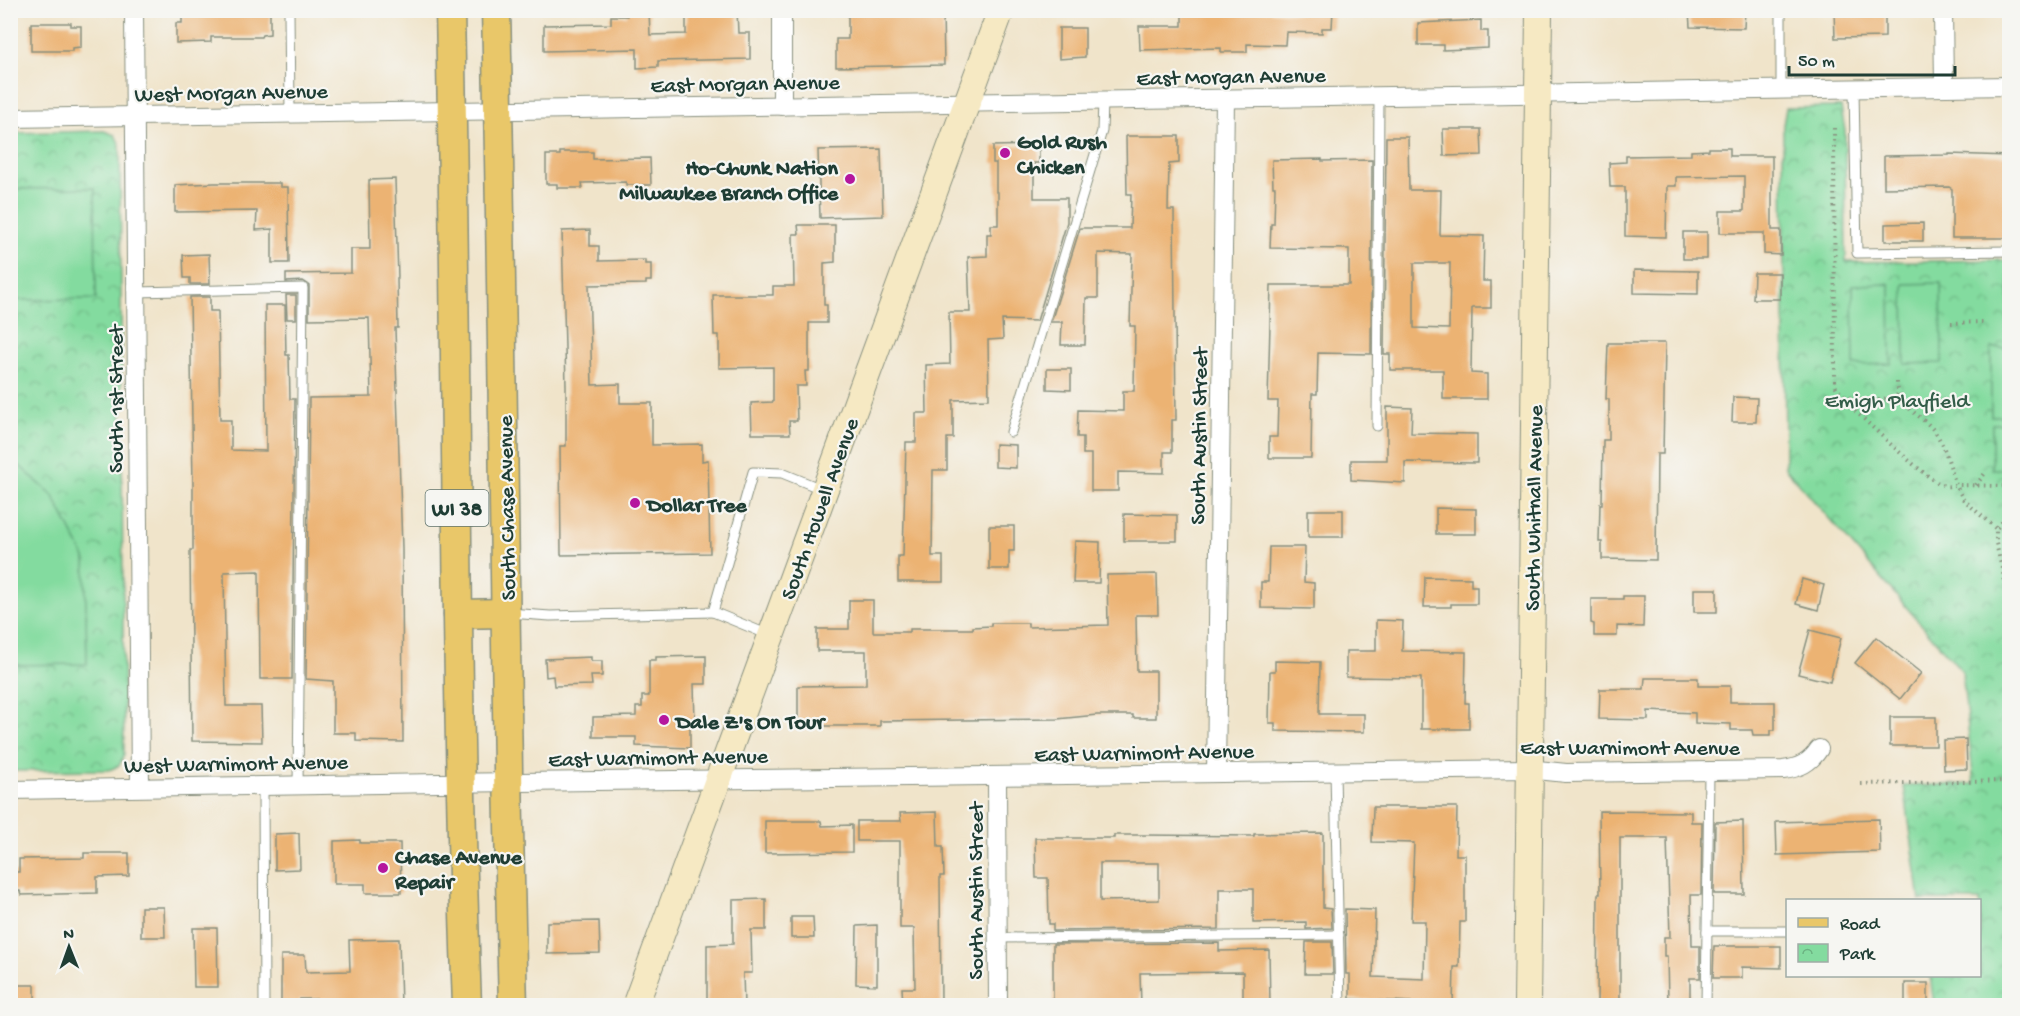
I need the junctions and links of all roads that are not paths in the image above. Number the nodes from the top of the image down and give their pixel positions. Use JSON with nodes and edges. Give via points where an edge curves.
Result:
{"nodes":[{"id":1,"x":134,"y":10,"type":"edge"},
{"id":2,"x":290,"y":10,"type":"edge"},
{"id":3,"x":450,"y":10,"type":"edge"},
{"id":4,"x":496,"y":10,"type":"edge"},
{"id":5,"x":782,"y":10,"type":"edge"},
{"id":6,"x":1001,"y":10,"type":"edge"},
{"id":7,"x":1539,"y":10,"type":"edge"},
{"id":8,"x":1781,"y":10,"type":"edge"},
{"id":9,"x":1943,"y":10,"type":"edge"},
{"id":10,"x":2010,"y":86,"type":"edge"},
{"id":11,"x":1944,"y":87,"type":"junction"},
{"id":12,"x":1854,"y":89,"type":"junction"},
{"id":13,"x":1781,"y":90,"type":"junction"},
{"id":14,"x":1537,"y":94,"type":"junction"},
{"id":15,"x":1379,"y":96,"type":"junction"},
{"id":16,"x":1225,"y":99,"type":"junction"},
{"id":17,"x":1103,"y":101,"type":"junction"},
{"id":18,"x":968,"y":103,"type":"junction"},
{"id":19,"x":783,"y":106,"type":"junction"},
{"id":20,"x":452,"y":111,"type":"junction"},
{"id":21,"x":498,"y":111,"type":"junction"},
{"id":22,"x":290,"y":114,"type":"junction"},
{"id":23,"x":135,"y":116,"type":"junction"},
{"id":24,"x":10,"y":118,"type":"edge"},
{"id":25,"x":2010,"y":251,"type":"edge"},
{"id":26,"x":137,"y":292,"type":"junction"},
{"id":27,"x":1377,"y":426,"type":"dead end"},
{"id":28,"x":1011,"y":432,"type":"dead end"},
{"id":29,"x":824,"y":490,"type":"junction"},
{"id":30,"x":713,"y":612,"type":"junction"},
{"id":31,"x":507,"y":613,"type":"junction"},
{"id":32,"x":458,"y":614,"type":"junction"},
{"id":33,"x":771,"y":636,"type":"junction"},
{"id":34,"x":1819,"y":749,"type":"dead end"},
{"id":35,"x":1528,"y":770,"type":"junction"},
{"id":36,"x":1335,"y":772,"type":"junction"},
{"id":37,"x":1709,"y":772,"type":"junction"},
{"id":38,"x":1216,"y":773,"type":"junction"},
{"id":39,"x":997,"y":776,"type":"junction"},
{"id":40,"x":718,"y":779,"type":"junction"},
{"id":41,"x":507,"y":782,"type":"junction"},
{"id":42,"x":462,"y":783,"type":"junction"},
{"id":43,"x":262,"y":786,"type":"junction"},
{"id":44,"x":298,"y":786,"type":"junction"},
{"id":45,"x":140,"y":787,"type":"junction"},
{"id":46,"x":10,"y":790,"type":"edge"},
{"id":47,"x":1707,"y":931,"type":"junction"},
{"id":48,"x":1786,"y":931,"type":"edge"},
{"id":49,"x":1339,"y":935,"type":"junction"},
{"id":50,"x":998,"y":939,"type":"junction"},
{"id":51,"x":512,"y":977,"type":"junction"},
{"id":52,"x":466,"y":992,"type":"edge"},
{"id":53,"x":264,"y":1005,"type":"edge"},
{"id":54,"x":513,"y":1005,"type":"edge"},
{"id":55,"x":635,"y":1005,"type":"edge"},
{"id":56,"x":998,"y":1005,"type":"edge"},
{"id":57,"x":1340,"y":1005,"type":"edge"},
{"id":58,"x":1527,"y":1005,"type":"edge"},
{"id":59,"x":1706,"y":1005,"type":"edge"}],
"edges":[{"from":1,"to":23,"type":"street","name":"South 1st Street"},
{"from":2,"to":22,"type":"lane"},
{"from":3,"to":20,"type":"main road","number":"WI 38"},
{"from":4,"to":21,"type":"main road","name":"South Chase Avenue","number":"WI 38"},
{"from":5,"to":19,"type":"street"},
{"from":6,"to":18,"type":"street","name":"South Howell Avenue"},
{"from":7,"to":14,"type":"street","name":"South Whitnall Avenue"},
{"from":8,"to":13,"type":"lane"},
{"from":9,"to":11,"type":"street"},
{"from":10,"to":11,"type":"street","name":"East Morgan Avenue"},
{"from":11,"to":12,"type":"street","name":"East Morgan Avenue"},
{"from":12,"to":13,"type":"street","name":"East Morgan Avenue"},
{"from":12,"to":25,"type":"lane","via":[[1857,253]]},
{"from":13,"to":14,"type":"street","name":"East Morgan Avenue"},
{"from":14,"to":15,"type":"street","name":"East Morgan Avenue"},
{"from":14,"to":35,"type":"street","name":"South Whitnall Avenue"},
{"from":15,"to":16,"type":"street","name":"East Morgan Avenue"},
{"from":15,"to":27,"type":"lane"},
{"from":16,"to":17,"type":"street","name":"East Morgan Avenue"},
{"from":16,"to":38,"type":"street","name":"South Austin Street"},
{"from":17,"to":18,"type":"street","name":"East Morgan Avenue"},
{"from":17,"to":28,"type":"lane","via":[[1102,131]]},
{"from":18,"to":19,"type":"street","name":"East Morgan Avenue"},
{"from":18,"to":29,"type":"street","name":"South Howell Avenue"},
{"from":19,"to":21,"type":"street","name":"East Morgan Avenue"},
{"from":20,"to":21,"type":"street","name":"East Morgan Avenue"},
{"from":20,"to":22,"type":"street","name":"West Morgan Avenue"},
{"from":20,"to":32,"type":"main road","number":"WI 38"},
{"from":21,"to":31,"type":"main road","name":"South Chase Avenue","number":"WI 38"},
{"from":22,"to":23,"type":"street","name":"West Morgan Avenue"},
{"from":23,"to":24,"type":"street","name":"West Morgan Avenue"},
{"from":23,"to":26,"type":"street","name":"South 1st Street"},
{"from":26,"to":44,"type":"lane","via":[[303,288]]},
{"from":26,"to":45,"type":"street","name":"South 1st Street"},
{"from":29,"to":30,"type":"lane","via":[[782,472],[753,472]]},
{"from":29,"to":33,"type":"street","name":"South Howell Avenue"},
{"from":30,"to":31,"type":"lane","via":[[550,616]]},
{"from":30,"to":33,"type":"lane"},
{"from":31,"to":32,"type":"main road"},
{"from":31,"to":41,"type":"main road","name":"South Chase Avenue","number":"WI 38"},
{"from":32,"to":42,"type":"main road","number":"WI 38"},
{"from":33,"to":40,"type":"street","name":"South Howell Avenue"},
{"from":34,"to":37,"type":"street","name":"East Warnimont Avenue","via":[[1796,768]]},
{"from":35,"to":36,"type":"street","name":"East Warnimont Avenue"},
{"from":35,"to":37,"type":"street","name":"East Warnimont Avenue"},
{"from":35,"to":58,"type":"street","name":"South Whitnall Avenue"},
{"from":36,"to":38,"type":"street","name":"East Warnimont Avenue"},
{"from":36,"to":49,"type":"lane"},
{"from":37,"to":47,"type":"lane"},
{"from":38,"to":39,"type":"street","name":"East Warnimont Avenue"},
{"from":39,"to":40,"type":"street","name":"East Warnimont Avenue"},
{"from":39,"to":50,"type":"street","name":"South Austin Street"},
{"from":40,"to":41,"type":"street","name":"East Warnimont Avenue"},
{"from":40,"to":55,"type":"street","name":"South Howell Avenue"},
{"from":41,"to":42,"type":"street","name":"East Warnimont Avenue"},
{"from":41,"to":51,"type":"main road","name":"South Chase Avenue","number":"WI 38"},
{"from":42,"to":44,"type":"street","name":"West Warnimont Avenue"},
{"from":42,"to":52,"type":"main road","number":"WI 38"},
{"from":43,"to":44,"type":"street","name":"West Warnimont Avenue"},
{"from":43,"to":45,"type":"street","name":"West Warnimont Avenue"},
{"from":43,"to":53,"type":"lane"},
{"from":45,"to":46,"type":"street","name":"West Warnimont Avenue"},
{"from":47,"to":48,"type":"lane"},
{"from":47,"to":59,"type":"lane"},
{"from":49,"to":50,"type":"lane"},
{"from":49,"to":57,"type":"lane"},
{"from":50,"to":56,"type":"street","name":"South Austin Street"},
{"from":51,"to":52,"type":"main road"},
{"from":51,"to":54,"type":"main road","name":"South Chase Avenue","number":"WI 38"}]}
